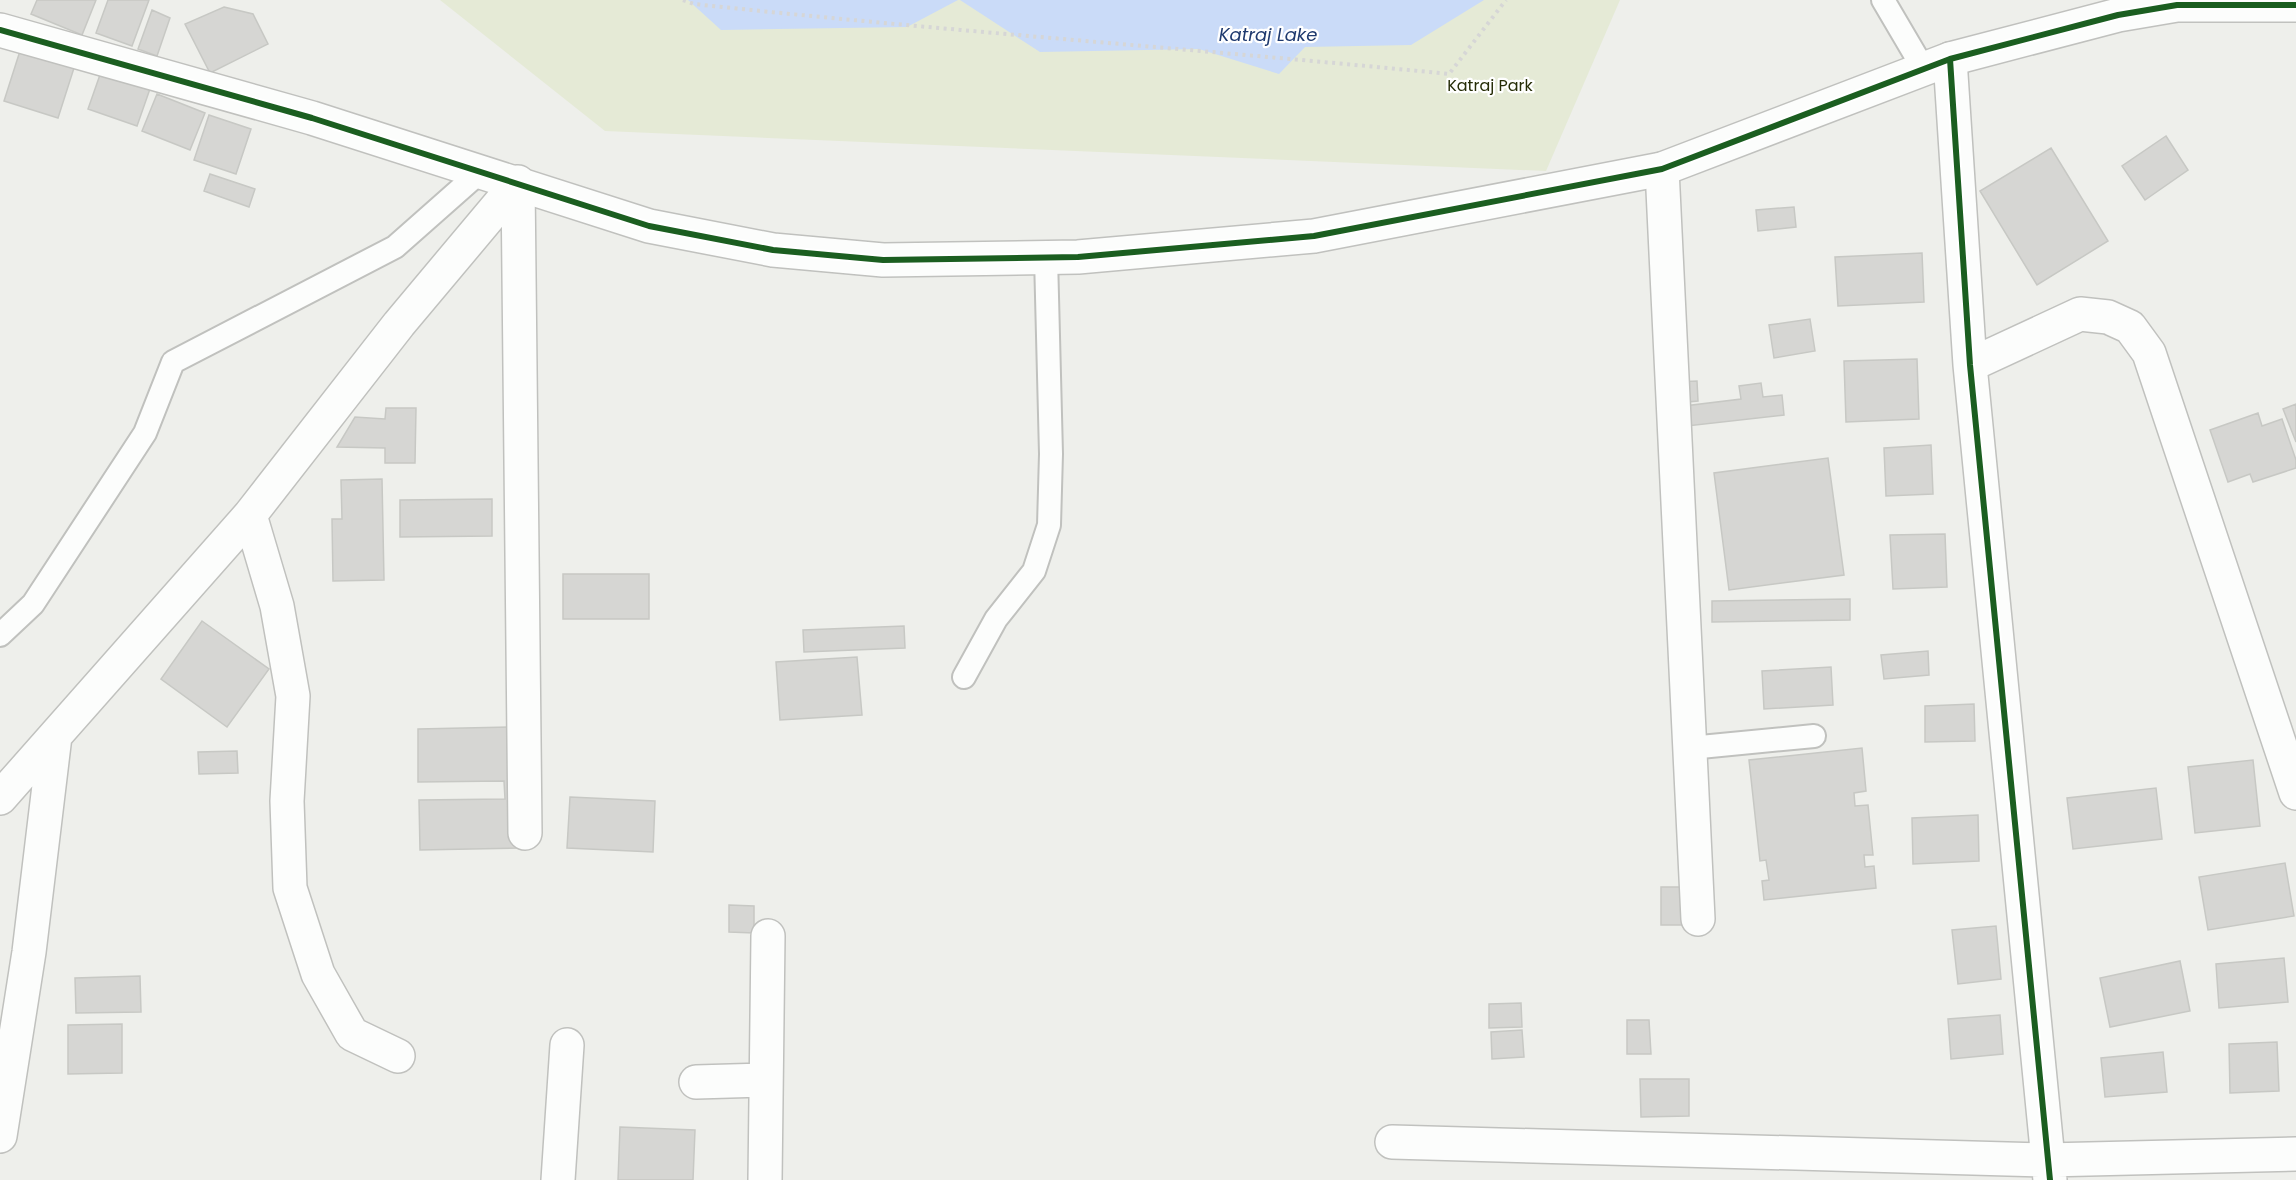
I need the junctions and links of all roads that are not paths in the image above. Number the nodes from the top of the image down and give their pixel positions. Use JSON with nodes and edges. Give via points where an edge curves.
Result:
{"nodes":[{"id":1,"x":1882,"y":0,"type":"edge"},
{"id":2,"x":2296,"y":4,"type":"edge"},
{"id":3,"x":0,"y":30,"type":"edge"},
{"id":4,"x":1937,"y":64,"type":"junction"},
{"id":5,"x":1662,"y":169,"type":"junction"},
{"id":6,"x":481,"y":171,"type":"junction"},
{"id":7,"x":518,"y":182,"type":"junction"},
{"id":8,"x":1046,"y":257,"type":"junction"},
{"id":9,"x":1970,"y":365,"type":"junction"},
{"id":10,"x":250,"y":516,"type":"junction"},
{"id":11,"x":0,"y":635,"type":"edge"},
{"id":12,"x":964,"y":677,"type":"dead end"},
{"id":13,"x":55,"y":736,"type":"junction"},
{"id":14,"x":1814,"y":736,"type":"dead end"},
{"id":15,"x":1690,"y":748,"type":"junction"},
{"id":16,"x":2296,"y":793,"type":"edge"},
{"id":17,"x":0,"y":798,"type":"edge"},
{"id":18,"x":525,"y":833,"type":"dead end"},
{"id":19,"x":1698,"y":919,"type":"dead end"},
{"id":20,"x":768,"y":936,"type":"dead end"},
{"id":21,"x":567,"y":1045,"type":"dead end"},
{"id":22,"x":398,"y":1056,"type":"dead end"},
{"id":23,"x":765,"y":1080,"type":"junction"},
{"id":24,"x":696,"y":1082,"type":"dead end"},
{"id":25,"x":0,"y":1136,"type":"edge"},
{"id":26,"x":1392,"y":1142,"type":"dead end"},
{"id":27,"x":2296,"y":1154,"type":"edge"},
{"id":28,"x":2048,"y":1170,"type":"edge"},
{"id":29,"x":558,"y":1180,"type":"edge"},
{"id":30,"x":765,"y":1180,"type":"edge"}],
"edges":[{"from":1,"to":4,"type":"lane"},
{"from":2,"to":4,"type":"street","via":[[2177,5],[2118,15]]},
{"from":3,"to":6,"type":"street","via":[[312,118]]},
{"from":4,"to":5,"type":"street"},
{"from":4,"to":9,"type":"street"},
{"from":5,"to":8,"type":"street","via":[[1314,236]]},
{"from":5,"to":15,"type":"street"},
{"from":6,"to":7,"type":"street"},
{"from":6,"to":11,"type":"lane","via":[[395,248],[173,362],[144,433],[33,604]]},
{"from":7,"to":8,"type":"street","via":[[649,226],[773,250],[883,260]]},
{"from":7,"to":10,"type":"street","via":[[399,324]]},
{"from":7,"to":18,"type":"street"},
{"from":8,"to":12,"type":"lane","via":[[1049,525],[1034,572],[996,619]]},
{"from":9,"to":16,"type":"street","via":[[2080,314],[2108,317],[2130,327],[2149,353]]},
{"from":9,"to":28,"type":"street"},
{"from":10,"to":13,"type":"street"},
{"from":10,"to":22,"type":"street","via":[[277,606],[293,696],[287,801],[290,888],[318,974],[352,1034]]},
{"from":13,"to":17,"type":"street"},
{"from":13,"to":25,"type":"street","via":[[29,952]]},
{"from":14,"to":15,"type":"lane"},
{"from":15,"to":19,"type":"street"},
{"from":20,"to":23,"type":"street"},
{"from":21,"to":29,"type":"street"},
{"from":23,"to":24,"type":"street"},
{"from":23,"to":30,"type":"street"},
{"from":26,"to":28,"type":"street"},
{"from":27,"to":28,"type":"street"}]}
